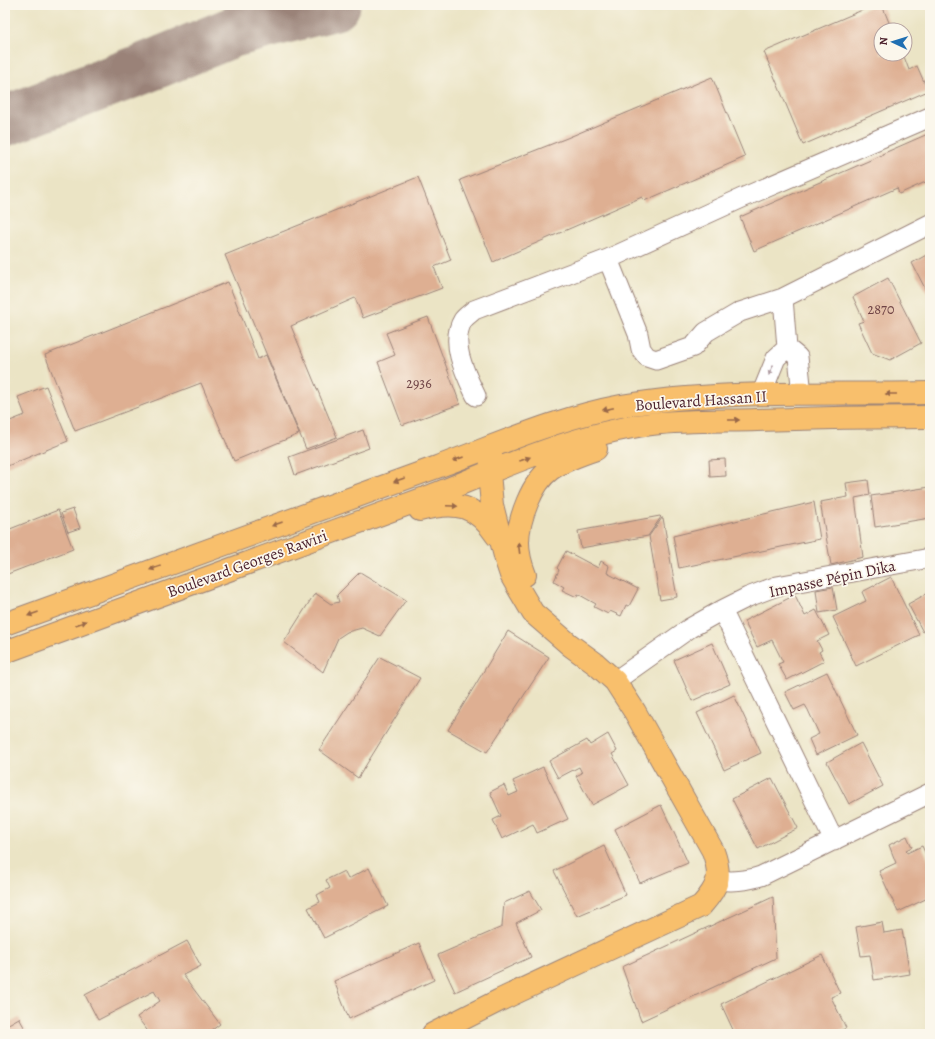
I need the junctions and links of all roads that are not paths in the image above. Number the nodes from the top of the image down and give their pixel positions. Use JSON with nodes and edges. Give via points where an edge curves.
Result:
{"nodes":[{"id":1,"x":930,"y":117,"type":"edge"},
{"id":2,"x":930,"y":224,"type":"edge"},
{"id":3,"x":608,"y":259,"type":"junction"},
{"id":4,"x":783,"y":298,"type":"junction"},
{"id":5,"x":787,"y":348,"type":"junction"},
{"id":6,"x":930,"y":393,"type":"edge"},
{"id":7,"x":802,"y":394,"type":"junction"},
{"id":8,"x":761,"y":395,"type":"junction"},
{"id":9,"x":476,"y":396,"type":"dead end"},
{"id":10,"x":930,"y":417,"type":"edge"},
{"id":11,"x":565,"y":420,"type":"junction"},
{"id":12,"x":702,"y":420,"type":"junction"},
{"id":13,"x":480,"y":451,"type":"joint"},
{"id":14,"x":489,"y":473,"type":"junction"},
{"id":15,"x":502,"y":543,"type":"junction"},
{"id":16,"x":930,"y":558,"type":"edge"},
{"id":17,"x":215,"y":574,"type":"junction"},
{"id":18,"x":722,"y":610,"type":"junction"},
{"id":19,"x":5,"y":624,"type":"edge"},
{"id":20,"x":547,"y":624,"type":"junction"},
{"id":21,"x":5,"y":652,"type":"edge"},
{"id":22,"x":615,"y":681,"type":"junction"},
{"id":23,"x":930,"y":793,"type":"edge"},
{"id":24,"x":834,"y":841,"type":"junction"},
{"id":25,"x":718,"y":880,"type":"junction"},
{"id":26,"x":432,"y":1034,"type":"edge"}],
"edges":[{"from":1,"to":3,"type":"street"},
{"from":2,"to":4,"type":"street"},
{"from":3,"to":4,"type":"street","via":[[642,349],[647,357],[656,360],[693,347],[706,332],[740,312]]},
{"from":3,"to":9,"type":"street","via":[[474,310],[464,319],[458,331],[459,353]]},
{"from":4,"to":5,"type":"street"},
{"from":5,"to":7,"type":"street","via":[[798,357]]},
{"from":5,"to":8,"type":"street","one_way":true,"via":[[776,358]]},
{"from":6,"to":7,"type":"main road","name":"Boulevard Hassan II","one_way":true},
{"from":7,"to":8,"type":"main road","name":"Boulevard Hassan II"},
{"from":8,"to":11,"type":"main road","name":"Boulevard Hassan II","one_way":true,"via":[[711,396],[620,406]]},
{"from":12,"to":10,"type":"main road","name":"Boulevard Hassan II","one_way":true},
{"from":11,"to":13,"type":"main road","name":"Boulevard Hassan II"},
{"from":11,"to":14,"type":"main road","via":[[560,427],[498,450],[494,454]]},
{"from":14,"to":12,"type":"main road","name":"Boulevard Hassan II","one_way":true,"via":[[585,438],[651,424]]},
{"from":20,"to":12,"type":"main road","one_way":true,"via":[[522,568],[518,542],[522,517],[530,496],[541,479],[550,469],[577,456],[605,447],[682,435]]},
{"from":13,"to":19,"type":"main road","name":"Boulevard Georges Rawiri","one_way":true},
{"from":14,"to":15,"type":"main road","via":[[492,505]]},
{"from":14,"to":17,"type":"main road","name":"Boulevard Georges Rawiri"},
{"from":17,"to":15,"type":"main road","one_way":true,"via":[[254,574],[430,507],[449,505],[468,508],[490,526]]},
{"from":15,"to":20,"type":"main road","via":[[511,575],[533,613]]},
{"from":16,"to":18,"type":"street","name":"Impasse Pépin Dika","via":[[777,586]]},
{"from":21,"to":17,"type":"main road","name":"Boulevard Georges Rawiri","one_way":true},
{"from":18,"to":22,"type":"street","name":"Impasse Pépin Dika","via":[[690,628]]},
{"from":18,"to":24,"type":"street"},
{"from":20,"to":22,"type":"main road"},
{"from":22,"to":25,"type":"main road","via":[[713,851],[718,865]]},
{"from":23,"to":24,"type":"street"},
{"from":24,"to":25,"type":"street","via":[[761,876],[746,881]]},
{"from":25,"to":26,"type":"main road","via":[[712,894],[701,906]]}]}
